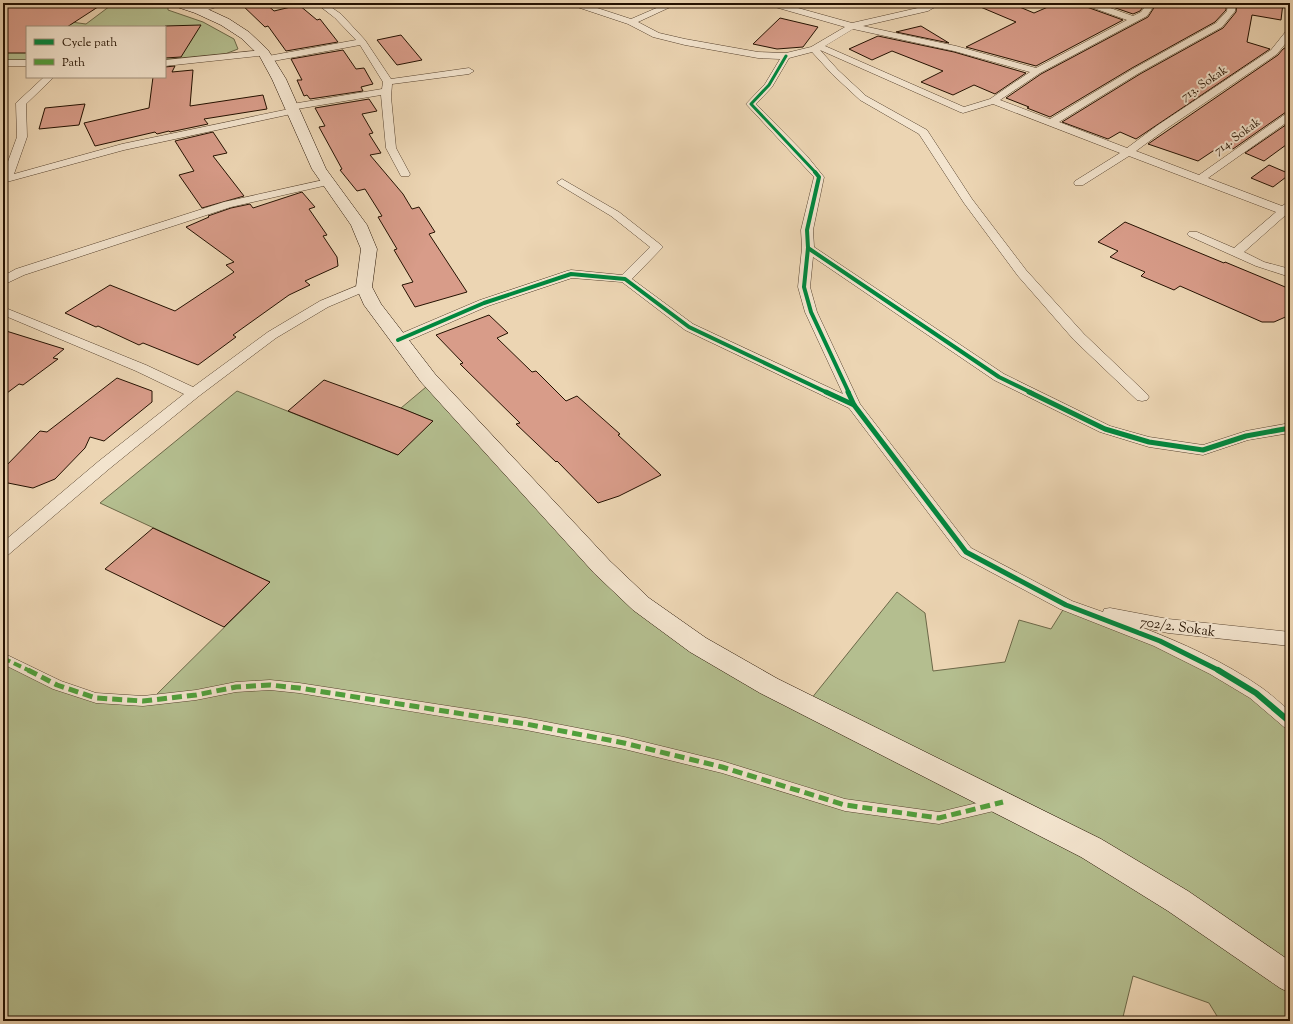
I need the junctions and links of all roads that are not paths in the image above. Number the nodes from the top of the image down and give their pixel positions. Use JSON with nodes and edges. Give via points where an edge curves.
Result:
{"nodes":[{"id":1,"x":175,"y":3,"type":"edge"},
{"id":2,"x":219,"y":3,"type":"edge"},
{"id":3,"x":320,"y":3,"type":"edge"},
{"id":4,"x":574,"y":3,"type":"edge"},
{"id":5,"x":675,"y":3,"type":"edge"},
{"id":6,"x":770,"y":3,"type":"edge"},
{"id":7,"x":792,"y":3,"type":"edge"},
{"id":8,"x":938,"y":3,"type":"edge"},
{"id":9,"x":1088,"y":3,"type":"edge"},
{"id":10,"x":1152,"y":3,"type":"edge"},
{"id":11,"x":1232,"y":3,"type":"edge"},
{"id":12,"x":782,"y":6,"type":"junction"},
{"id":13,"x":199,"y":10,"type":"junction"},
{"id":14,"x":1133,"y":19,"type":"junction"},
{"id":15,"x":631,"y":22,"type":"junction"},
{"id":16,"x":852,"y":26,"type":"junction"},
{"id":17,"x":1290,"y":32,"type":"edge"},
{"id":18,"x":362,"y":42,"type":"junction"},
{"id":19,"x":816,"y":48,"type":"junction"},
{"id":20,"x":266,"y":56,"type":"junction"},
{"id":21,"x":786,"y":56,"type":"junction"},
{"id":22,"x":26,"y":62,"type":"edge"},
{"id":23,"x":3,"y":63,"type":"edge"},
{"id":24,"x":166,"y":63,"type":"edge"},
{"id":25,"x":469,"y":71,"type":"dead end"},
{"id":26,"x":1036,"y":71,"type":"junction"},
{"id":27,"x":48,"y":78,"type":"edge"},
{"id":28,"x":388,"y":87,"type":"junction"},
{"id":29,"x":993,"y":101,"type":"junction"},
{"id":30,"x":292,"y":109,"type":"junction"},
{"id":31,"x":1290,"y":115,"type":"edge"},
{"id":32,"x":1051,"y":123,"type":"junction"},
{"id":33,"x":1128,"y":152,"type":"junction"},
{"id":34,"x":405,"y":174,"type":"dead end"},
{"id":35,"x":5,"y":179,"type":"edge"},
{"id":36,"x":1200,"y":179,"type":"junction"},
{"id":37,"x":328,"y":182,"type":"junction"},
{"id":38,"x":562,"y":182,"type":"dead end"},
{"id":39,"x":1079,"y":183,"type":"dead end"},
{"id":40,"x":1287,"y":208,"type":"edge"},
{"id":41,"x":1193,"y":234,"type":"dead end"},
{"id":42,"x":808,"y":248,"type":"junction"},
{"id":43,"x":1236,"y":253,"type":"junction"},
{"id":44,"x":1290,"y":273,"type":"edge"},
{"id":45,"x":625,"y":279,"type":"junction"},
{"id":46,"x":3,"y":281,"type":"edge"},
{"id":47,"x":364,"y":287,"type":"junction"},
{"id":48,"x":3,"y":311,"type":"edge"},
{"id":49,"x":398,"y":340,"type":"junction"},
{"id":50,"x":194,"y":393,"type":"junction"},
{"id":51,"x":1142,"y":397,"type":"dead end"},
{"id":52,"x":854,"y":406,"type":"junction"},
{"id":53,"x":1290,"y":428,"type":"edge"},
{"id":54,"x":6,"y":545,"type":"edge"},
{"id":55,"x":1066,"y":605,"type":"junction"},
{"id":56,"x":1290,"y":639,"type":"edge"},
{"id":57,"x":3,"y":658,"type":"edge"},
{"id":58,"x":1290,"y":722,"type":"edge"},
{"id":59,"x":1003,"y":802,"type":"junction"},
{"id":60,"x":1290,"y":978,"type":"edge"}],
"edges":[{"from":1,"to":13,"type":"main road"},
{"from":2,"to":13,"type":"street"},
{"from":3,"to":18,"type":"street","via":[[338,16]]},
{"from":4,"to":15,"type":"street"},
{"from":5,"to":15,"type":"street"},
{"from":6,"to":12,"type":"street"},
{"from":7,"to":12,"type":"street"},
{"from":8,"to":16,"type":"street","via":[[925,9]]},
{"from":9,"to":14,"type":"street"},
{"from":10,"to":14,"type":"street","via":[[1144,14]]},
{"from":11,"to":32,"type":"street","via":[[1231,11],[1219,25]]},
{"from":12,"to":16,"type":"street"},
{"from":13,"to":20,"type":"main road","via":[[245,34]]},
{"from":14,"to":26,"type":"street"},
{"from":15,"to":21,"type":"street","via":[[656,34],[685,42],[758,55]]},
{"from":16,"to":19,"type":"street"},
{"from":16,"to":26,"type":"street","via":[[956,49]]},
{"from":17,"to":33,"type":"street","name":"713. Sokak","via":[[1274,52]]},
{"from":18,"to":20,"type":"street"},
{"from":18,"to":28,"type":"street"},
{"from":19,"to":21,"type":"street"},
{"from":19,"to":29,"type":"street","via":[[963,110]]},
{"from":19,"to":51,"type":"street","via":[[835,72],[863,98],[924,132],[968,201],[1022,273],[1079,337]]},
{"from":20,"to":24,"type":"street"},
{"from":20,"to":30,"type":"main road"},
{"from":21,"to":42,"type":"street","via":[[769,85],[751,104],[784,140],[804,156],[820,177],[807,230]]},
{"from":22,"to":23,"type":"street"},
{"from":25,"to":28,"type":"street"},
{"from":26,"to":29,"type":"street"},
{"from":27,"to":35,"type":"street","via":[[21,103],[22,137]]},
{"from":28,"to":30,"type":"street"},
{"from":28,"to":34,"type":"street","via":[[386,97],[391,148]]},
{"from":29,"to":32,"type":"street"},
{"from":30,"to":35,"type":"street","via":[[122,147]]},
{"from":30,"to":37,"type":"main road","via":[[318,169]]},
{"from":31,"to":36,"type":"street","name":"714. Sokak"},
{"from":32,"to":33,"type":"street"},
{"from":33,"to":36,"type":"street"},
{"from":33,"to":39,"type":"street","name":"713. Sokak"},
{"from":36,"to":40,"type":"street"},
{"from":37,"to":46,"type":"street","via":[[228,204],[20,272]]},
{"from":37,"to":47,"type":"main road","via":[[359,225],[369,248]]},
{"from":38,"to":45,"type":"street","via":[[615,214],[657,247]]},
{"from":40,"to":43,"type":"street"},
{"from":41,"to":43,"type":"street"},
{"from":42,"to":52,"type":"street","via":[[804,287],[811,312]]},
{"from":42,"to":53,"type":"street","via":[[999,377],[1106,429],[1149,442],[1203,450],[1246,436]]},
{"from":43,"to":44,"type":"street"},
{"from":45,"to":49,"type":"street","via":[[571,274],[484,303]]},
{"from":45,"to":52,"type":"street","via":[[689,327]]},
{"from":47,"to":49,"type":"main road","via":[[373,305]]},
{"from":47,"to":50,"type":"street","via":[[324,304],[272,335]]},
{"from":48,"to":50,"type":"street","via":[[142,368]]},
{"from":49,"to":59,"type":"main road","via":[[428,378],[602,567],[642,604],[698,645],[768,686]]},
{"from":50,"to":54,"type":"street"},
{"from":52,"to":55,"type":"street","via":[[966,552]]},
{"from":55,"to":56,"type":"street","name":"702/2. Sokak","via":[[1168,626]]},
{"from":55,"to":58,"type":"street","via":[[1160,641],[1216,668],[1256,693]]},
{"from":57,"to":59,"type":"street","via":[[57,685],[96,698],[143,701],[236,687],[270,685],[299,688],[526,724],[624,743],[722,767],[845,805],[939,818]]},
{"from":59,"to":60,"type":"main road","via":[[1092,848],[1178,901]]}]}
